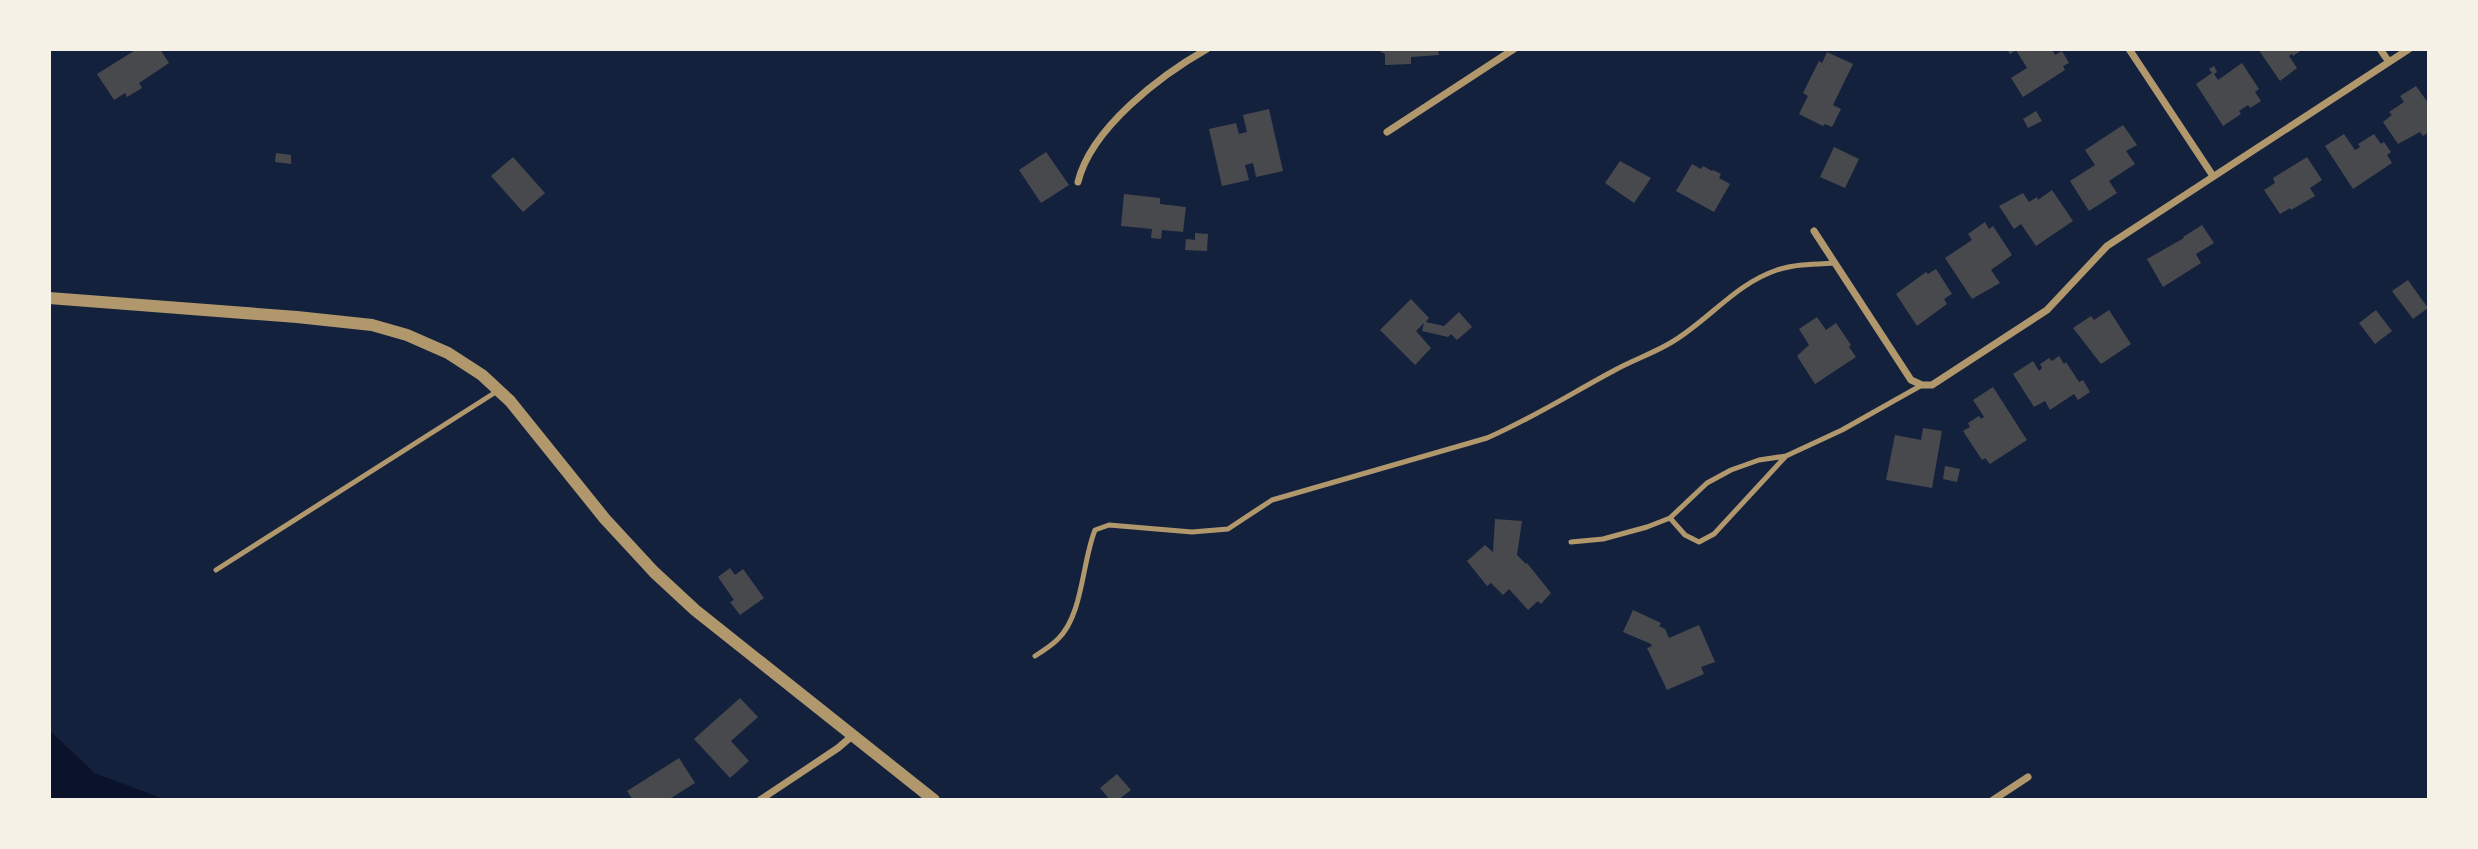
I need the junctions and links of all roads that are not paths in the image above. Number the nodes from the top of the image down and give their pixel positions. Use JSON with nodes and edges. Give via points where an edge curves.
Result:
{"nodes":[{"id":1,"x":1207,"y":49,"type":"edge"},
{"id":2,"x":1514,"y":49,"type":"edge"},
{"id":3,"x":2129,"y":49,"type":"edge"},
{"id":4,"x":2381,"y":49,"type":"edge"},
{"id":5,"x":2409,"y":49,"type":"edge"},
{"id":6,"x":2389,"y":62,"type":"junction"},
{"id":7,"x":1387,"y":132,"type":"dead end"},
{"id":8,"x":2213,"y":176,"type":"junction"},
{"id":9,"x":1078,"y":182,"type":"dead end"},
{"id":10,"x":1814,"y":231,"type":"dead end"},
{"id":11,"x":1835,"y":263,"type":"junction"},
{"id":12,"x":49,"y":298,"type":"edge"},
{"id":13,"x":1922,"y":385,"type":"junction"},
{"id":14,"x":499,"y":390,"type":"junction"},
{"id":15,"x":1786,"y":456,"type":"junction"},
{"id":16,"x":1670,"y":518,"type":"junction"},
{"id":17,"x":1572,"y":542,"type":"dead end"},
{"id":18,"x":216,"y":570,"type":"dead end"},
{"id":19,"x":1035,"y":656,"type":"dead end"},
{"id":20,"x":852,"y":736,"type":"junction"},
{"id":21,"x":2028,"y":777,"type":"dead end"},
{"id":22,"x":760,"y":800,"type":"edge"},
{"id":23,"x":934,"y":800,"type":"edge"},
{"id":24,"x":1993,"y":800,"type":"edge"}],
"edges":[{"from":1,"to":9,"type":"street","via":[[1140,97],[1099,137]]},
{"from":2,"to":7,"type":"street"},
{"from":3,"to":8,"type":"street"},
{"from":4,"to":6,"type":"street"},
{"from":5,"to":6,"type":"street"},
{"from":6,"to":8,"type":"street"},
{"from":8,"to":13,"type":"street","via":[[2107,246],[2047,310],[1937,382]]},
{"from":10,"to":11,"type":"street"},
{"from":11,"to":13,"type":"street","via":[[1912,380]]},
{"from":11,"to":19,"type":"lane","via":[[1796,265],[1760,276],[1690,331],[1487,438],[1272,500],[1228,529],[1192,532],[1109,525],[1095,530],[1072,620],[1059,638]]},
{"from":12,"to":14,"type":"street","via":[[372,325],[448,353]]},
{"from":13,"to":15,"type":"lane"},
{"from":14,"to":18,"type":"lane"},
{"from":14,"to":20,"type":"street","via":[[654,572]]},
{"from":15,"to":16,"type":"lane","via":[[1731,470],[1707,483]]},
{"from":15,"to":16,"type":"lane","via":[[1714,534],[1699,542],[1685,535]]},
{"from":16,"to":17,"type":"lane","via":[[1603,539]]},
{"from":20,"to":22,"type":"street"},
{"from":20,"to":23,"type":"street"},
{"from":21,"to":24,"type":"street"}]}
